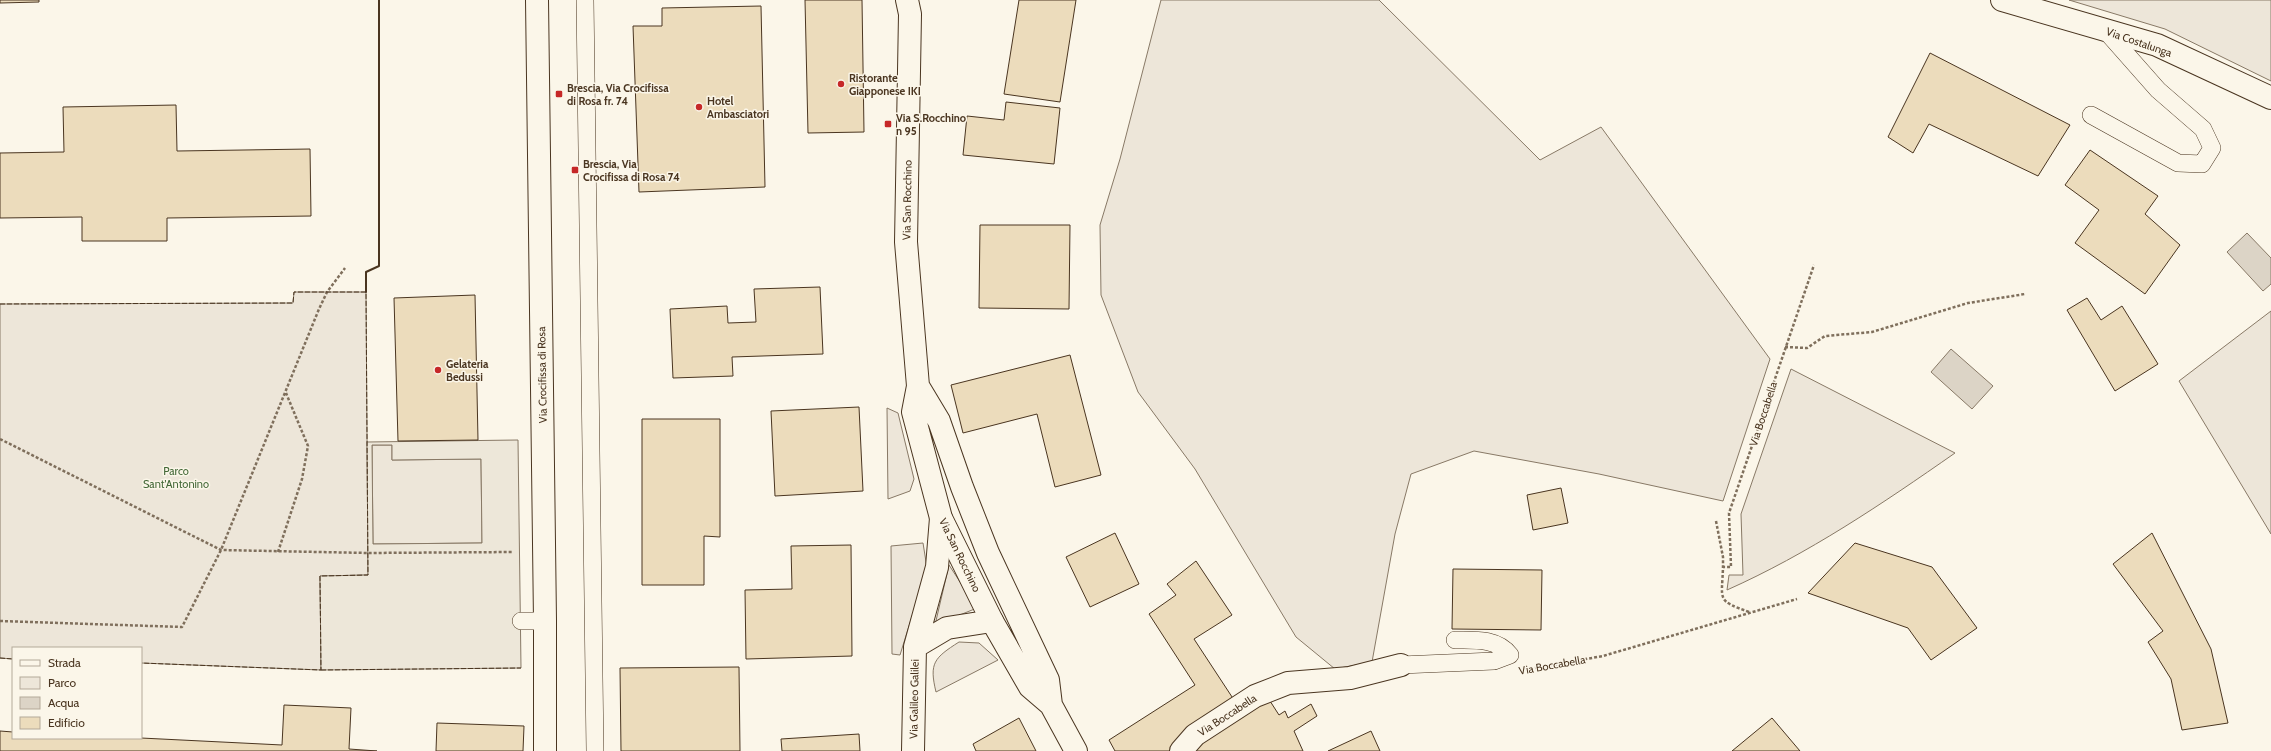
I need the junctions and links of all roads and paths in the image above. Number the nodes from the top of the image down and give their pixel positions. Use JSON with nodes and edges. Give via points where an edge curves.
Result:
{"nodes":[{"id":1,"x":536,"y":0,"type":"edge"},
{"id":2,"x":584,"y":0,"type":"edge"},
{"id":3,"x":2002,"y":0,"type":"edge"},
{"id":4,"x":910,"y":5,"type":"edge"},
{"id":5,"x":2105,"y":30,"type":"junction"},
{"id":6,"x":2271,"y":98,"type":"edge"},
{"id":7,"x":2092,"y":115,"type":"dead end"},
{"id":8,"x":1814,"y":265,"type":"dead end"},
{"id":9,"x":345,"y":268,"type":"dead end"},
{"id":10,"x":2025,"y":294,"type":"dead end"},
{"id":11,"x":1785,"y":347,"type":"junction"},
{"id":12,"x":918,"y":386,"type":"junction"},
{"id":13,"x":285,"y":393,"type":"junction"},
{"id":14,"x":0,"y":439,"type":"edge"},
{"id":15,"x":941,"y":518,"type":"junction"},
{"id":16,"x":1716,"y":521,"type":"dead end"},
{"id":17,"x":221,"y":550,"type":"junction"},
{"id":18,"x":278,"y":552,"type":"junction"},
{"id":19,"x":544,"y":552,"type":"junction"},
{"id":20,"x":1723,"y":567,"type":"junction"},
{"id":21,"x":1797,"y":599,"type":"dead end"},
{"id":22,"x":1750,"y":613,"type":"junction"},
{"id":23,"x":0,"y":621,"type":"edge"},
{"id":24,"x":521,"y":621,"type":"dead end"},
{"id":25,"x":545,"y":621,"type":"junction"},
{"id":26,"x":992,"y":621,"type":"junction"},
{"id":27,"x":1455,"y":640,"type":"dead end"},
{"id":28,"x":915,"y":646,"type":"junction"},
{"id":29,"x":1401,"y":666,"type":"joint"},
{"id":30,"x":1529,"y":670,"type":"dead end"},
{"id":31,"x":1051,"y":705,"type":"junction"},
{"id":32,"x":545,"y":751,"type":"edge"},
{"id":33,"x":595,"y":751,"type":"edge"},
{"id":34,"x":913,"y":751,"type":"edge"},
{"id":35,"x":1076,"y":751,"type":"edge"},
{"id":36,"x":1181,"y":751,"type":"edge"}],
"edges":[{"from":1,"to":19,"type":"street","name":"Via Crocifissa di Rosa"},
{"from":2,"to":33,"type":"lane"},
{"from":3,"to":5,"type":"street","name":"Via Costalunga"},
{"from":4,"to":12,"type":"street","name":"Via San Rocchino","via":[[906,242]]},
{"from":5,"to":6,"type":"street","name":"Via Costalunga","via":[[2157,45]]},
{"from":5,"to":7,"type":"lane","via":[[2158,90],[2203,129],[2212,148],[2202,164],[2178,163]]},
{"from":8,"to":11,"type":"path","name":"Via Boccabella"},
{"from":9,"to":13,"type":"path","via":[[327,292]]},
{"from":10,"to":11,"type":"path","via":[[1968,303],[1872,332],[1825,336],[1807,348]]},
{"from":11,"to":20,"type":"path","name":"Via Boccabella","via":[[1729,513],[1731,567]]},
{"from":12,"to":15,"type":"street","name":"Via San Rocchino","via":[[913,412]]},
{"from":12,"to":31,"type":"street","name":"Via San Rocchino","via":[[939,421],[988,553],[1048,680]]},
{"from":13,"to":17,"type":"path"},
{"from":13,"to":18,"type":"path","via":[[308,446],[302,479]]},
{"from":14,"to":17,"type":"path"},
{"from":15,"to":26,"type":"street","name":"Via San Rocchino"},
{"from":15,"to":28,"type":"street","name":"Via Galileo Galilei","via":[[938,567]]},
{"from":16,"to":20,"type":"path"},
{"from":17,"to":18,"type":"path"},
{"from":17,"to":23,"type":"path","via":[[182,627]]},
{"from":18,"to":19,"type":"path"},
{"from":19,"to":25,"type":"street","name":"Via Crocifissa di Rosa"},
{"from":20,"to":22,"type":"path","via":[[1722,597],[1725,603]]},
{"from":21,"to":22,"type":"path","name":"Via Boccabella"},
{"from":22,"to":30,"type":"path","name":"Via Boccabella","via":[[1603,656]]},
{"from":24,"to":25,"type":"lane"},
{"from":25,"to":32,"type":"street","name":"Via Crocifissa di Rosa"},
{"from":26,"to":28,"type":"street","name":"Via Galileo Galilei","via":[[947,628]]},
{"from":26,"to":31,"type":"street","name":"Via San Rocchino","via":[[1030,687]]},
{"from":27,"to":29,"type":"lane","via":[[1480,640],[1504,646],[1510,655],[1494,661]]},
{"from":28,"to":34,"type":"street","name":"Via Galileo Galilei"},
{"from":29,"to":36,"type":"street","name":"Via Boccabella","via":[[1350,678],[1288,683],[1262,693],[1196,735]]},
{"from":31,"to":35,"type":"street","name":"Via San Rocchino"}]}
